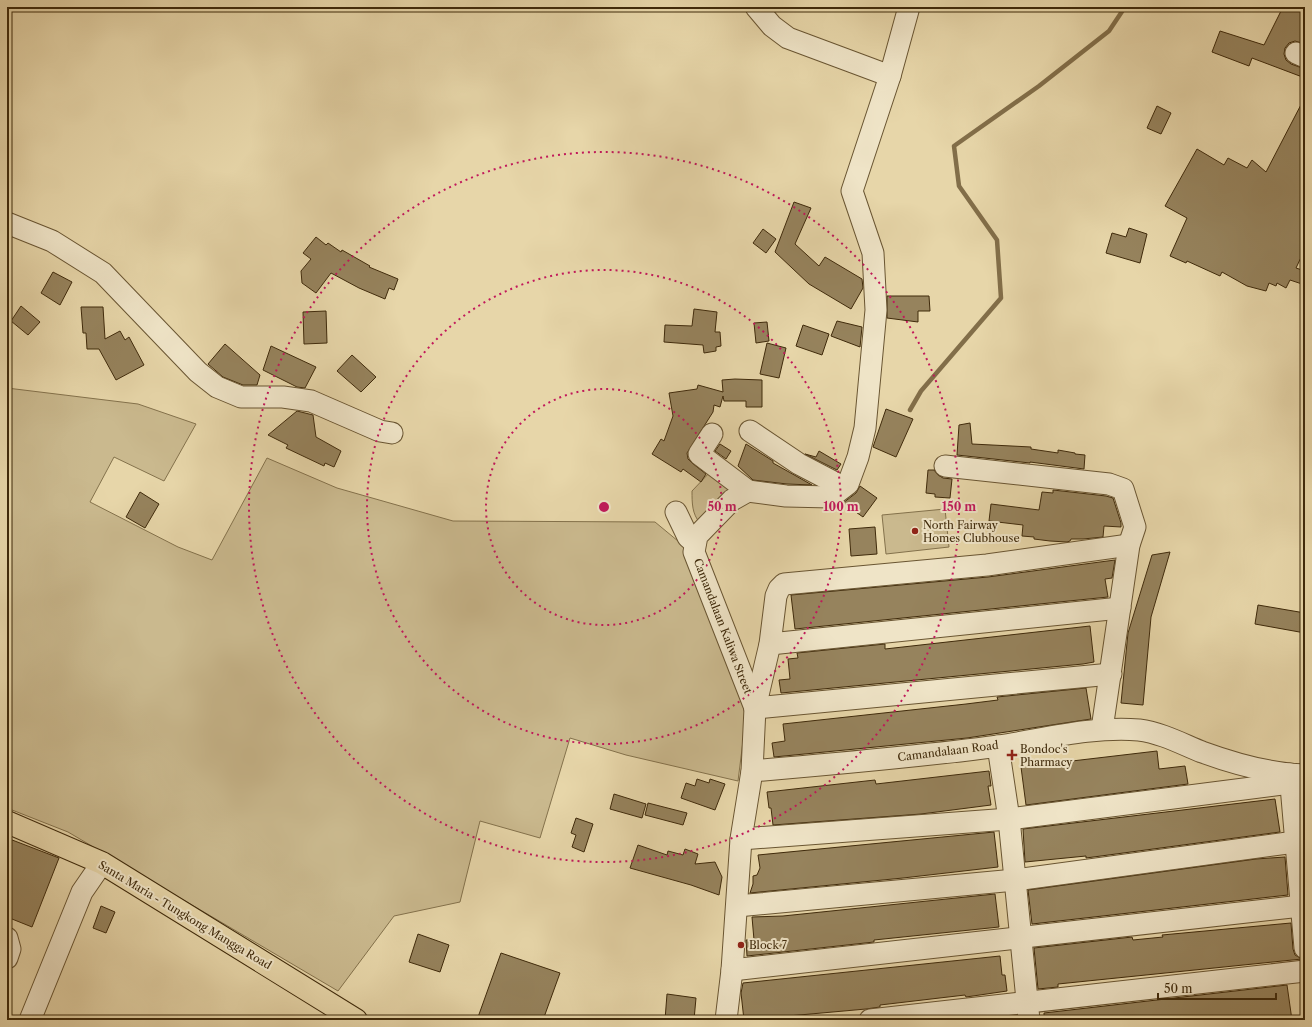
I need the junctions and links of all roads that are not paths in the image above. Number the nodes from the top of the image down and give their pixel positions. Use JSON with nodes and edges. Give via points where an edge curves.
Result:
{"nodes":[{"id":1,"x":756,"y":7,"type":"edge"},
{"id":2,"x":909,"y":7,"type":"edge"},
{"id":3,"x":890,"y":76,"type":"junction"},
{"id":4,"x":7,"y":223,"type":"edge"},
{"id":5,"x":750,"y":431,"type":"dead end"},
{"id":6,"x":392,"y":433,"type":"dead end"},
{"id":7,"x":712,"y":434,"type":"dead end"},
{"id":8,"x":945,"y":466,"type":"dead end"},
{"id":9,"x":843,"y":487,"type":"junction"},
{"id":10,"x":748,"y":491,"type":"junction"},
{"id":11,"x":676,"y":512,"type":"dead end"},
{"id":12,"x":695,"y":543,"type":"junction"},
{"id":13,"x":1129,"y":545,"type":"junction"},
{"id":14,"x":1120,"y":608,"type":"junction"},
{"id":15,"x":770,"y":644,"type":"junction"},
{"id":16,"x":1111,"y":674,"type":"junction"},
{"id":17,"x":755,"y":708,"type":"junction"},
{"id":18,"x":1102,"y":729,"type":"junction"},
{"id":19,"x":998,"y":746,"type":"junction"},
{"id":20,"x":752,"y":771,"type":"junction"},
{"id":21,"x":1295,"y":777,"type":"edge"},
{"id":22,"x":1009,"y":819,"type":"junction"},
{"id":23,"x":7,"y":822,"type":"edge"},
{"id":24,"x":741,"y":839,"type":"junction"},
{"id":25,"x":1295,"y":842,"type":"junction"},
{"id":26,"x":102,"y":863,"type":"junction"},
{"id":27,"x":1015,"y":880,"type":"junction"},
{"id":28,"x":737,"y":906,"type":"junction"},
{"id":29,"x":1301,"y":906,"type":"junction"},
{"id":30,"x":1021,"y":937,"type":"junction"},
{"id":31,"x":7,"y":938,"type":"edge"},
{"id":32,"x":1305,"y":948,"type":"edge"},
{"id":33,"x":7,"y":958,"type":"edge"},
{"id":34,"x":732,"y":970,"type":"junction"},
{"id":35,"x":1305,"y":971,"type":"edge"},
{"id":36,"x":1028,"y":1011,"type":"edge"},
{"id":37,"x":30,"y":1020,"type":"edge"},
{"id":38,"x":46,"y":1020,"type":"edge"},
{"id":39,"x":356,"y":1020,"type":"edge"},
{"id":40,"x":726,"y":1020,"type":"edge"},
{"id":41,"x":870,"y":1020,"type":"edge"}],
"edges":[{"from":1,"to":3,"type":"street","via":[[772,26],[788,38]]},
{"from":2,"to":3,"type":"street"},
{"from":3,"to":9,"type":"street","via":[[852,191],[873,253],[876,310],[865,428],[848,484]]},
{"from":4,"to":6,"type":"street","via":[[52,241],[103,273],[198,372],[217,387],[241,397],[283,397],[311,401],[380,431]]},
{"from":5,"to":9,"type":"street","via":[[799,464]]},
{"from":7,"to":10,"type":"street","via":[[699,454]]},
{"from":8,"to":13,"type":"street","via":[[1109,484],[1123,489],[1135,527]]},
{"from":9,"to":10,"type":"street","via":[[831,497],[786,496]]},
{"from":10,"to":12,"type":"street","name":"Camandalaan Kaliwa Street","via":[[732,500],[716,514],[697,536]]},
{"from":11,"to":12,"type":"street","via":[[688,537]]},
{"from":12,"to":17,"type":"street","name":"Camandalaan Kaliwa Street","via":[[694,552]]},
{"from":13,"to":14,"type":"street"},
{"from":13,"to":15,"type":"street","via":[[987,565],[784,584],[776,596]]},
{"from":14,"to":15,"type":"street"},
{"from":14,"to":16,"type":"street"},
{"from":15,"to":17,"type":"street"},
{"from":16,"to":17,"type":"street"},
{"from":16,"to":18,"type":"street"},
{"from":17,"to":20,"type":"street"},
{"from":18,"to":19,"type":"street","name":"Camandalaan Road"},
{"from":18,"to":21,"type":"street","name":"Camandalaan Road","via":[[1141,730],[1168,737],[1202,752],[1240,764]]},
{"from":19,"to":20,"type":"street","name":"Camandalaan Road"},
{"from":19,"to":22,"type":"street"},
{"from":20,"to":24,"type":"street"},
{"from":21,"to":22,"type":"street"},
{"from":21,"to":25,"type":"street"},
{"from":22,"to":24,"type":"street"},
{"from":22,"to":27,"type":"street"},
{"from":23,"to":26,"type":"main road","name":"Santa Maria - Tungkong Mangga Road"},
{"from":24,"to":28,"type":"street"},
{"from":25,"to":27,"type":"street"},
{"from":25,"to":29,"type":"street"},
{"from":26,"to":37,"type":"street","via":[[82,892]]},
{"from":26,"to":38,"type":"street","via":[[95,898]]},
{"from":26,"to":39,"type":"main road","name":"Santa Maria - Tungkong Mangga Road"},
{"from":27,"to":28,"type":"street"},
{"from":27,"to":30,"type":"street"},
{"from":28,"to":34,"type":"street"},
{"from":29,"to":30,"type":"street"},
{"from":29,"to":32,"type":"street"},
{"from":30,"to":34,"type":"street"},
{"from":30,"to":36,"type":"street"},
{"from":31,"to":33,"type":"street","via":[[10,949]]},
{"from":34,"to":40,"type":"street"},
{"from":35,"to":36,"type":"street"},
{"from":36,"to":41,"type":"street"}]}
